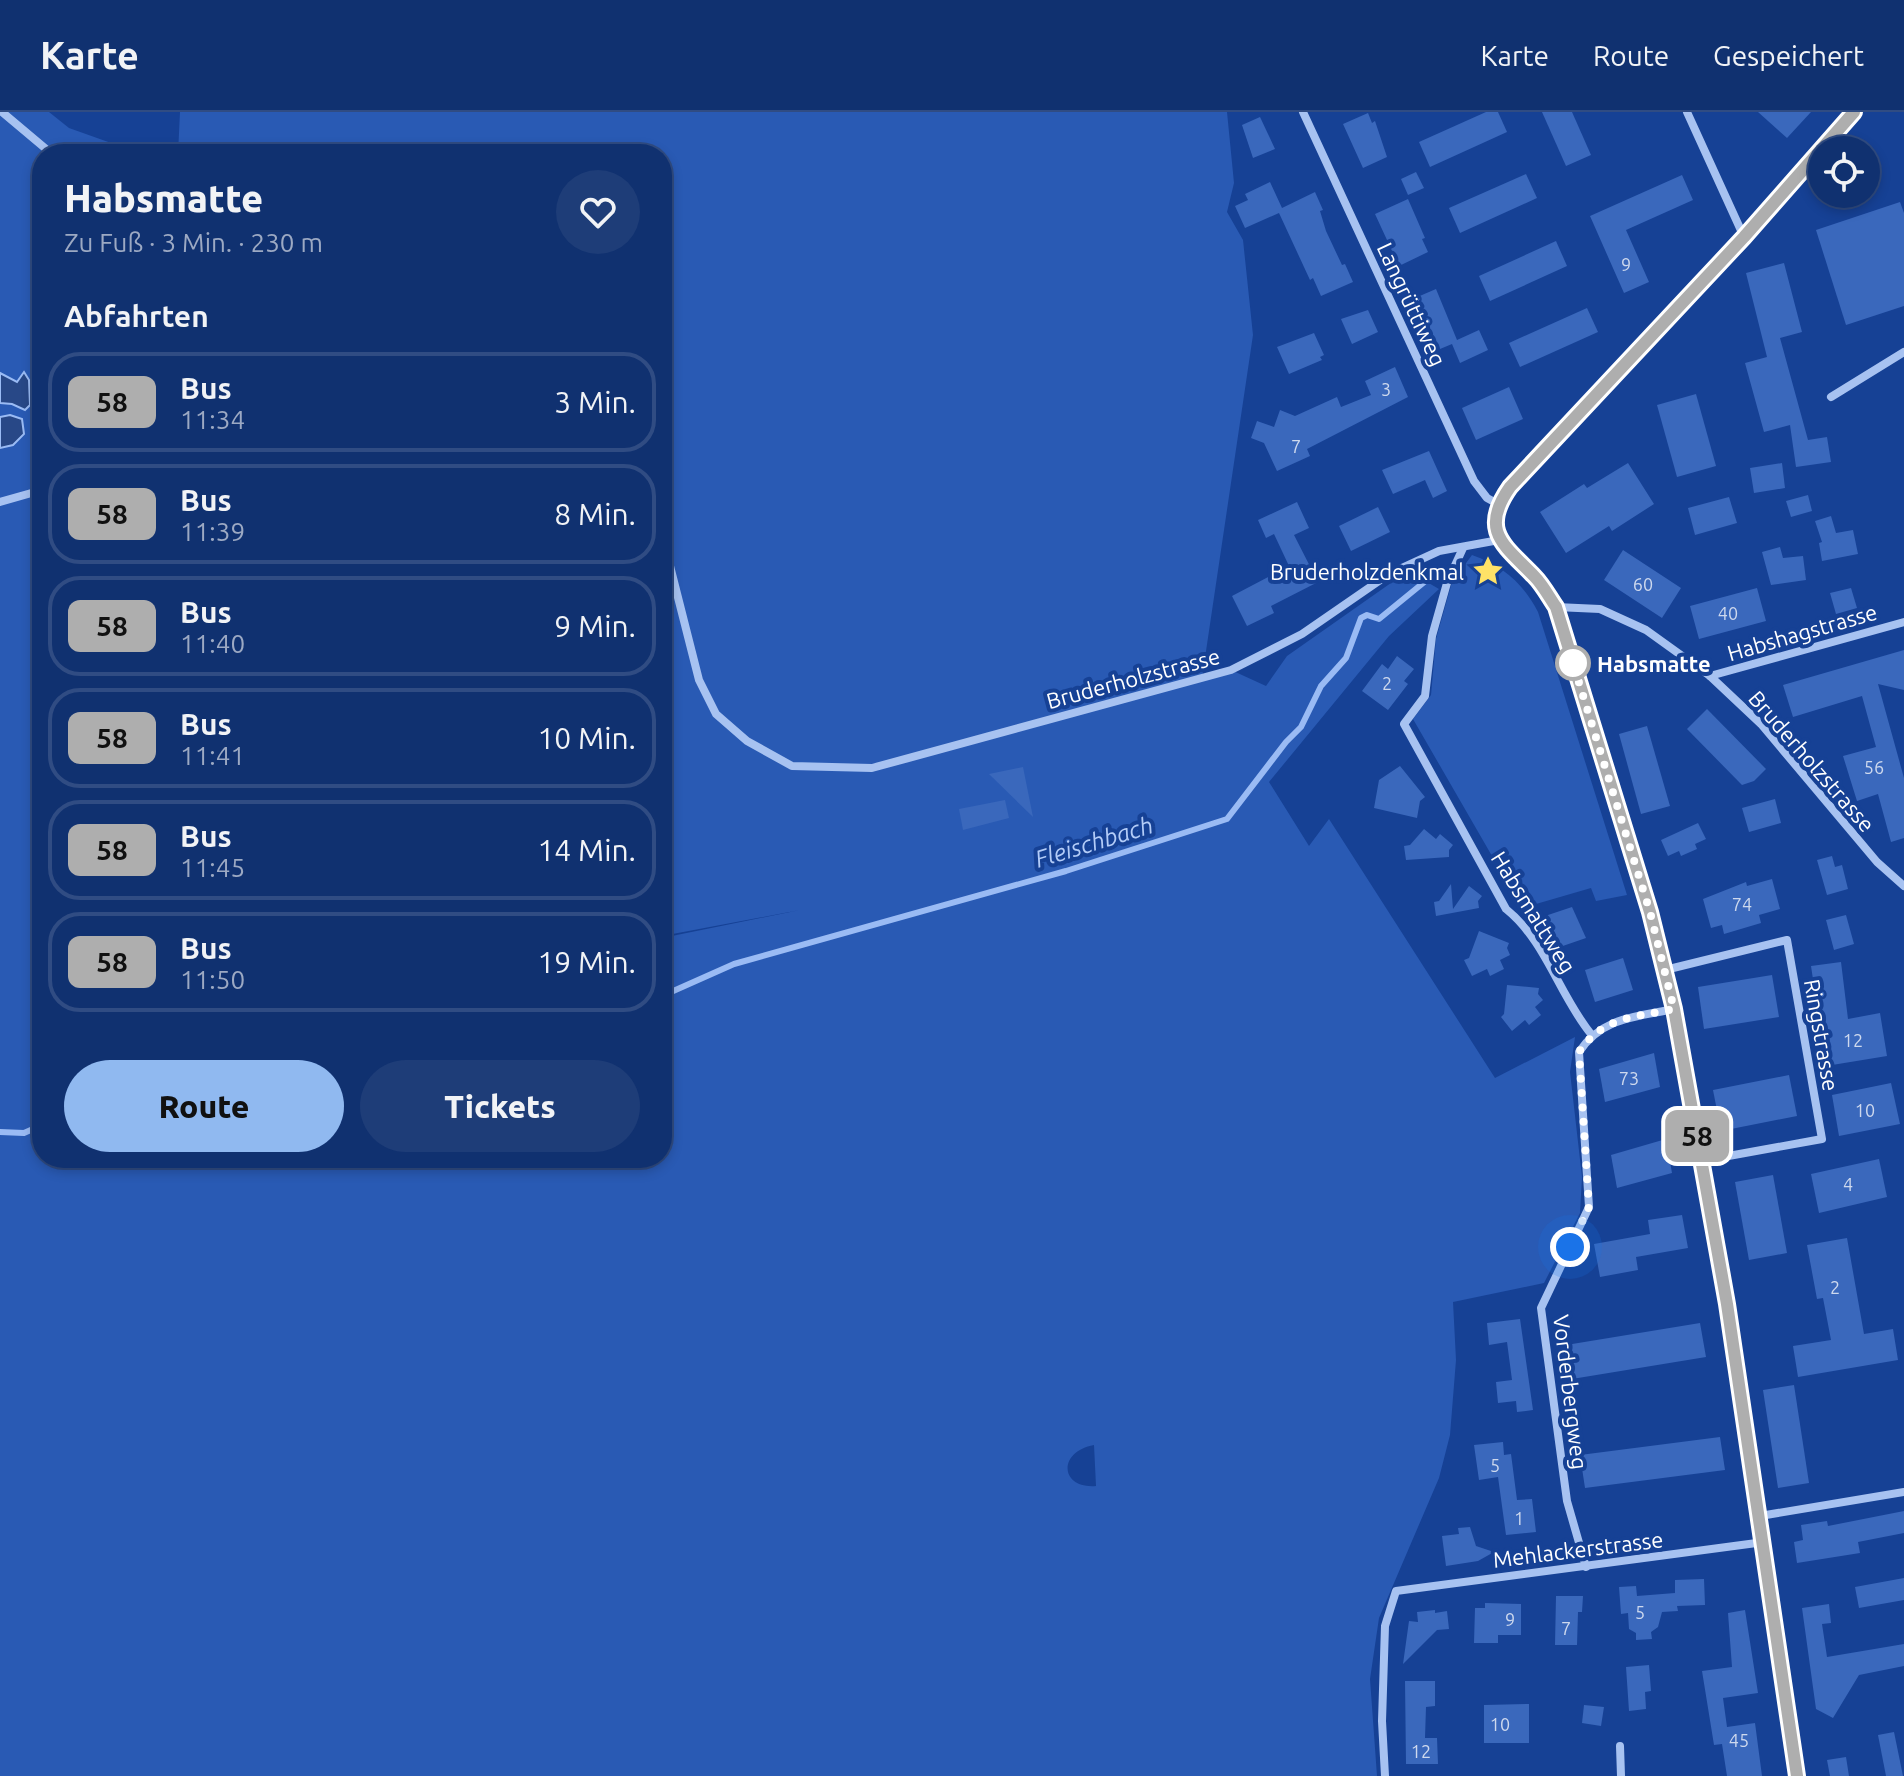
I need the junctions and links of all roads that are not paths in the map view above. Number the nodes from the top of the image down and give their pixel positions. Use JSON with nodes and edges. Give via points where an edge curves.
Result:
{"nodes":[{"id":1,"x":2,"y":112,"type":"edge"},
{"id":2,"x":1303,"y":112,"type":"edge"},
{"id":3,"x":1687,"y":112,"type":"edge"},
{"id":4,"x":1854,"y":112,"type":"edge"},
{"id":5,"x":40,"y":144,"type":"edge"},
{"id":6,"x":1744,"y":237,"type":"junction"},
{"id":7,"x":1904,"y":352,"type":"edge"},
{"id":8,"x":1831,"y":397,"type":"dead end"},
{"id":9,"x":32,"y":493,"type":"edge"},
{"id":10,"x":0,"y":502,"type":"edge"},
{"id":11,"x":1498,"y":504,"type":"junction"},
{"id":12,"x":1499,"y":540,"type":"junction"},
{"id":13,"x":1463,"y":548,"type":"junction"},
{"id":14,"x":672,"y":574,"type":"edge"},
{"id":15,"x":1556,"y":607,"type":"junction"},
{"id":16,"x":1904,"y":622,"type":"edge"},
{"id":17,"x":1710,"y":676,"type":"junction"},
{"id":18,"x":1904,"y":886,"type":"edge"},
{"id":19,"x":1665,"y":970,"type":"junction"},
{"id":20,"x":1674,"y":1009,"type":"junction"},
{"id":21,"x":1591,"y":1034,"type":"junction"},
{"id":22,"x":1701,"y":1161,"type":"junction"},
{"id":23,"x":1904,"y":1492,"type":"edge"},
{"id":24,"x":1760,"y":1516,"type":"junction"},
{"id":25,"x":1764,"y":1542,"type":"junction"},
{"id":26,"x":1586,"y":1567,"type":"junction"},
{"id":27,"x":1620,"y":1746,"type":"dead end"},
{"id":28,"x":1385,"y":1776,"type":"edge"},
{"id":29,"x":1621,"y":1776,"type":"edge"},
{"id":30,"x":1797,"y":1776,"type":"edge"}],
"edges":[{"from":1,"to":5,"type":"street"},
{"from":2,"to":11,"type":"street","name":"Langrüttiweg","via":[[1474,481]]},
{"from":3,"to":6,"type":"street"},
{"from":4,"to":6,"type":"street"},
{"from":6,"to":11,"type":"street"},
{"from":7,"to":8,"type":"street"},
{"from":9,"to":10,"type":"street"},
{"from":11,"to":12,"type":"street"},
{"from":12,"to":13,"type":"street","name":"Bruderholzstrasse"},
{"from":12,"to":15,"type":"street"},
{"from":13,"to":14,"type":"street","name":"Bruderholzstrasse","via":[[1439,551],[1389,574],[1302,634],[1231,670],[872,768],[792,766],[747,741],[716,714],[699,680]]},
{"from":13,"to":21,"type":"street","name":"Habsmattweg","via":[[1432,636],[1425,696],[1404,724],[1506,909],[1525,925]]},
{"from":15,"to":17,"type":"street","name":"Bruderholzstrasse","via":[[1600,609],[1646,630]]},
{"from":15,"to":19,"type":"street"},
{"from":16,"to":17,"type":"street","name":"Habshagstrasse"},
{"from":17,"to":18,"type":"street","name":"Bruderholzstrasse","via":[[1761,724],[1877,862]]},
{"from":19,"to":20,"type":"street"},
{"from":19,"to":22,"type":"street","name":"Ringstrasse","via":[[1787,940],[1822,1139]]},
{"from":20,"to":21,"type":"street","via":[[1612,1023]]},
{"from":20,"to":22,"type":"street"},
{"from":21,"to":26,"type":"street","name":"Vorderbergweg","via":[[1579,1052],[1589,1207],[1541,1308],[1567,1501]]},
{"from":22,"to":24,"type":"street"},
{"from":23,"to":24,"type":"street"},
{"from":24,"to":25,"type":"street"},
{"from":25,"to":26,"type":"street","name":"Mehlackerstrasse"},
{"from":25,"to":30,"type":"street"},
{"from":26,"to":28,"type":"street","name":"Mehlackerstrasse","via":[[1396,1591],[1385,1626]]},
{"from":27,"to":29,"type":"street"}]}
